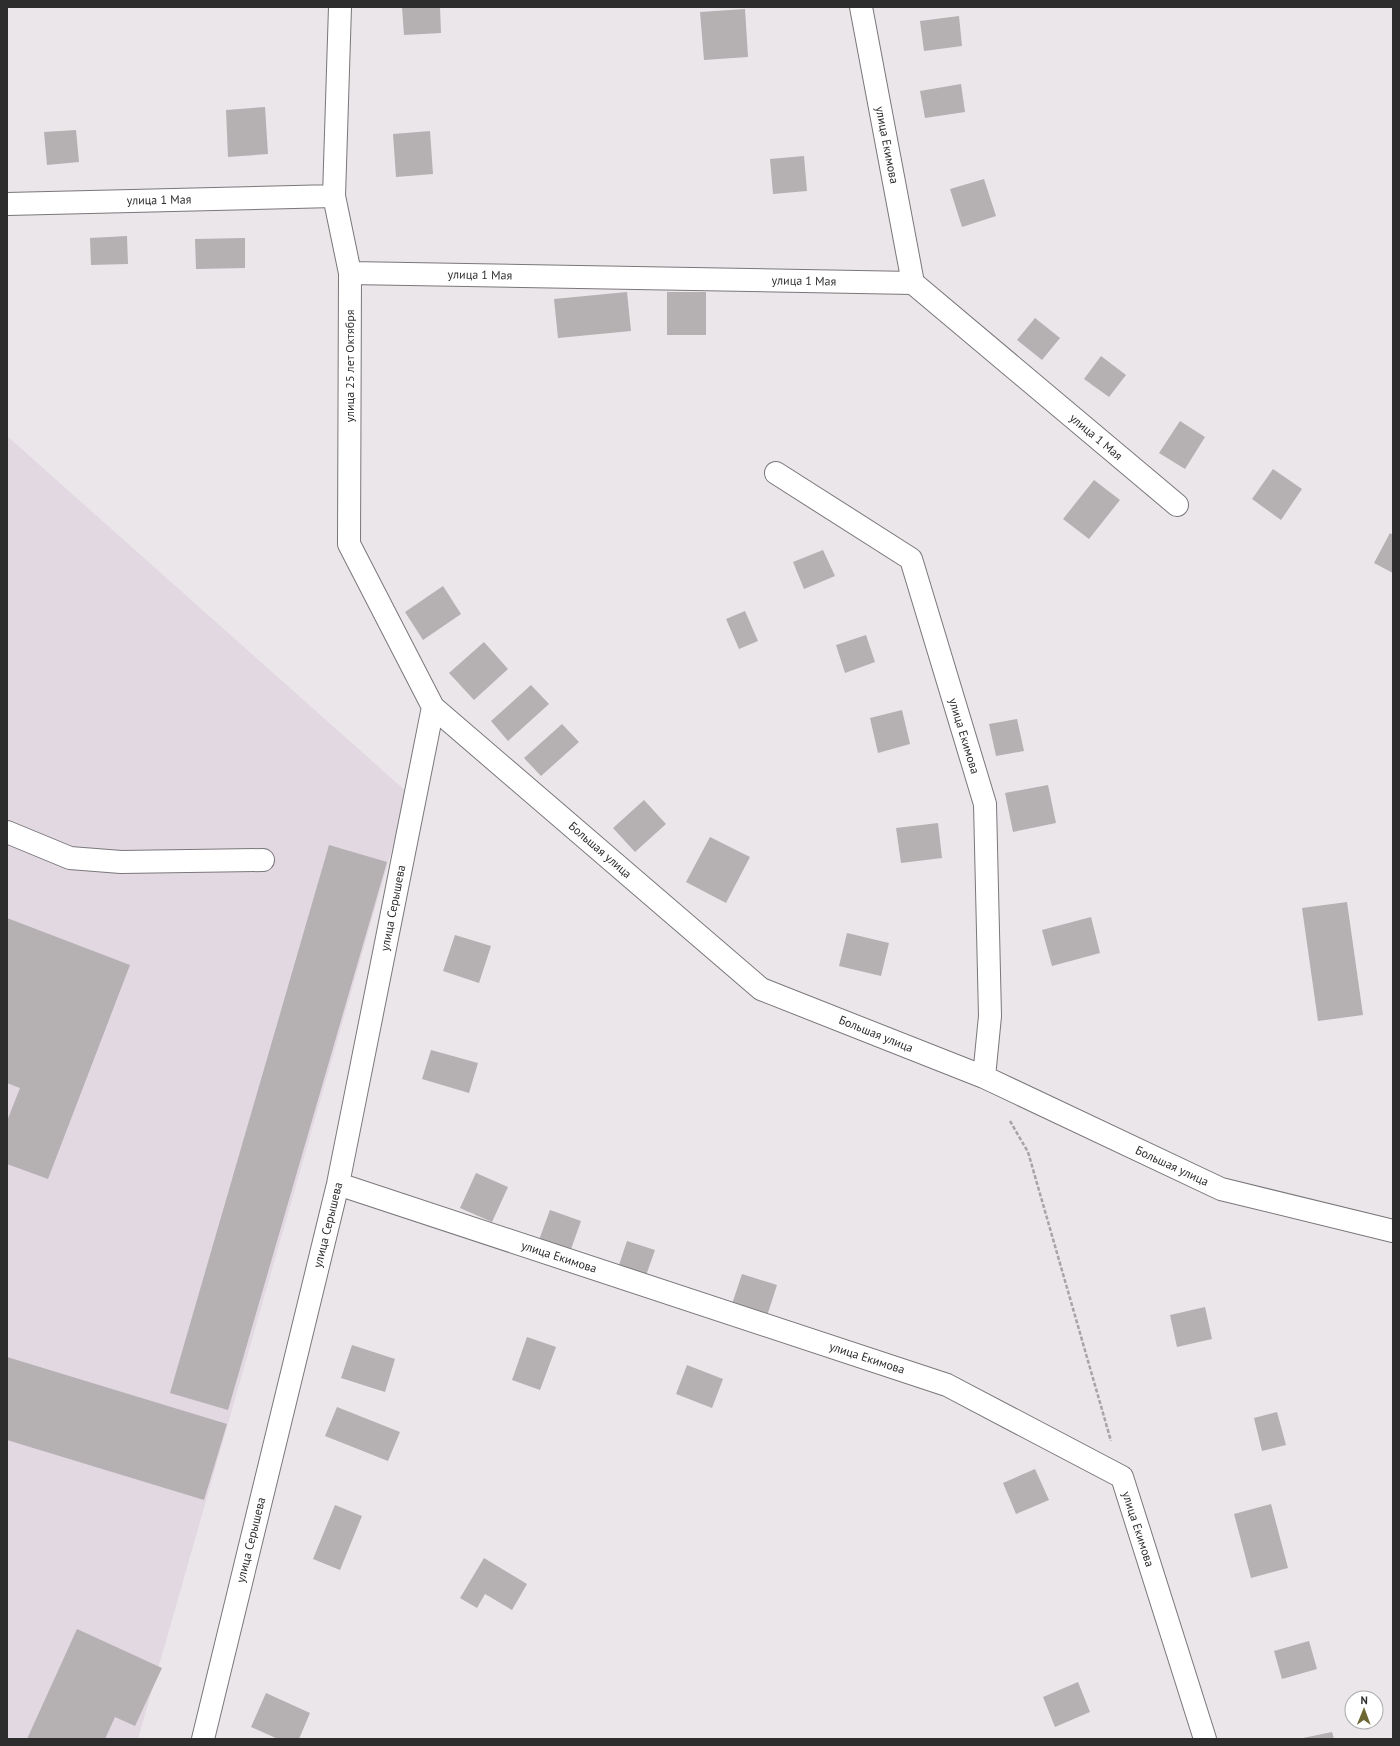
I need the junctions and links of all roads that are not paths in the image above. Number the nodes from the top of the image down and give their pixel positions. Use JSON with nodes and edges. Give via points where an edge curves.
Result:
{"nodes":[{"id":1,"x":340,"y":7,"type":"edge"},
{"id":2,"x":861,"y":7,"type":"edge"},
{"id":3,"x":334,"y":196,"type":"junction"},
{"id":4,"x":7,"y":204,"type":"edge"},
{"id":5,"x":350,"y":273,"type":"junction"},
{"id":6,"x":913,"y":283,"type":"junction"},
{"id":7,"x":776,"y":473,"type":"dead end"},
{"id":8,"x":1177,"y":506,"type":"dead end"},
{"id":9,"x":433,"y":707,"type":"junction"},
{"id":10,"x":7,"y":832,"type":"edge"},
{"id":11,"x":263,"y":860,"type":"dead end"},
{"id":12,"x":984,"y":1077,"type":"junction"},
{"id":13,"x":338,"y":1184,"type":"junction"},
{"id":14,"x":1393,"y":1231,"type":"edge"},
{"id":15,"x":203,"y":1739,"type":"edge"},
{"id":16,"x":1205,"y":1739,"type":"edge"}],
"edges":[{"from":1,"to":3,"type":"street","name":"улица 25 лет Октября"},
{"from":2,"to":6,"type":"street","name":"улица Екимова"},
{"from":3,"to":4,"type":"street","name":"улица 1 Мая"},
{"from":3,"to":5,"type":"street","name":"улица 25 лет Октября"},
{"from":5,"to":6,"type":"street","name":"улица 1 Мая"},
{"from":5,"to":9,"type":"street","name":"улица 25 лет Октября","via":[[349,544]]},
{"from":6,"to":8,"type":"street","name":"улица 1 Мая"},
{"from":7,"to":12,"type":"street","name":"улица Екимова","via":[[911,559],[985,804],[990,1016]]},
{"from":9,"to":12,"type":"street","name":"Большая улица","via":[[761,989]]},
{"from":9,"to":13,"type":"street","name":"улица Серышева"},
{"from":10,"to":11,"type":"street","via":[[70,858],[121,862]]},
{"from":12,"to":14,"type":"street","name":"Большая улица","via":[[1221,1189]]},
{"from":13,"to":15,"type":"street","name":"улица Серышева"},
{"from":13,"to":16,"type":"street","name":"улица Екимова","via":[[947,1384],[1122,1477]]}]}
